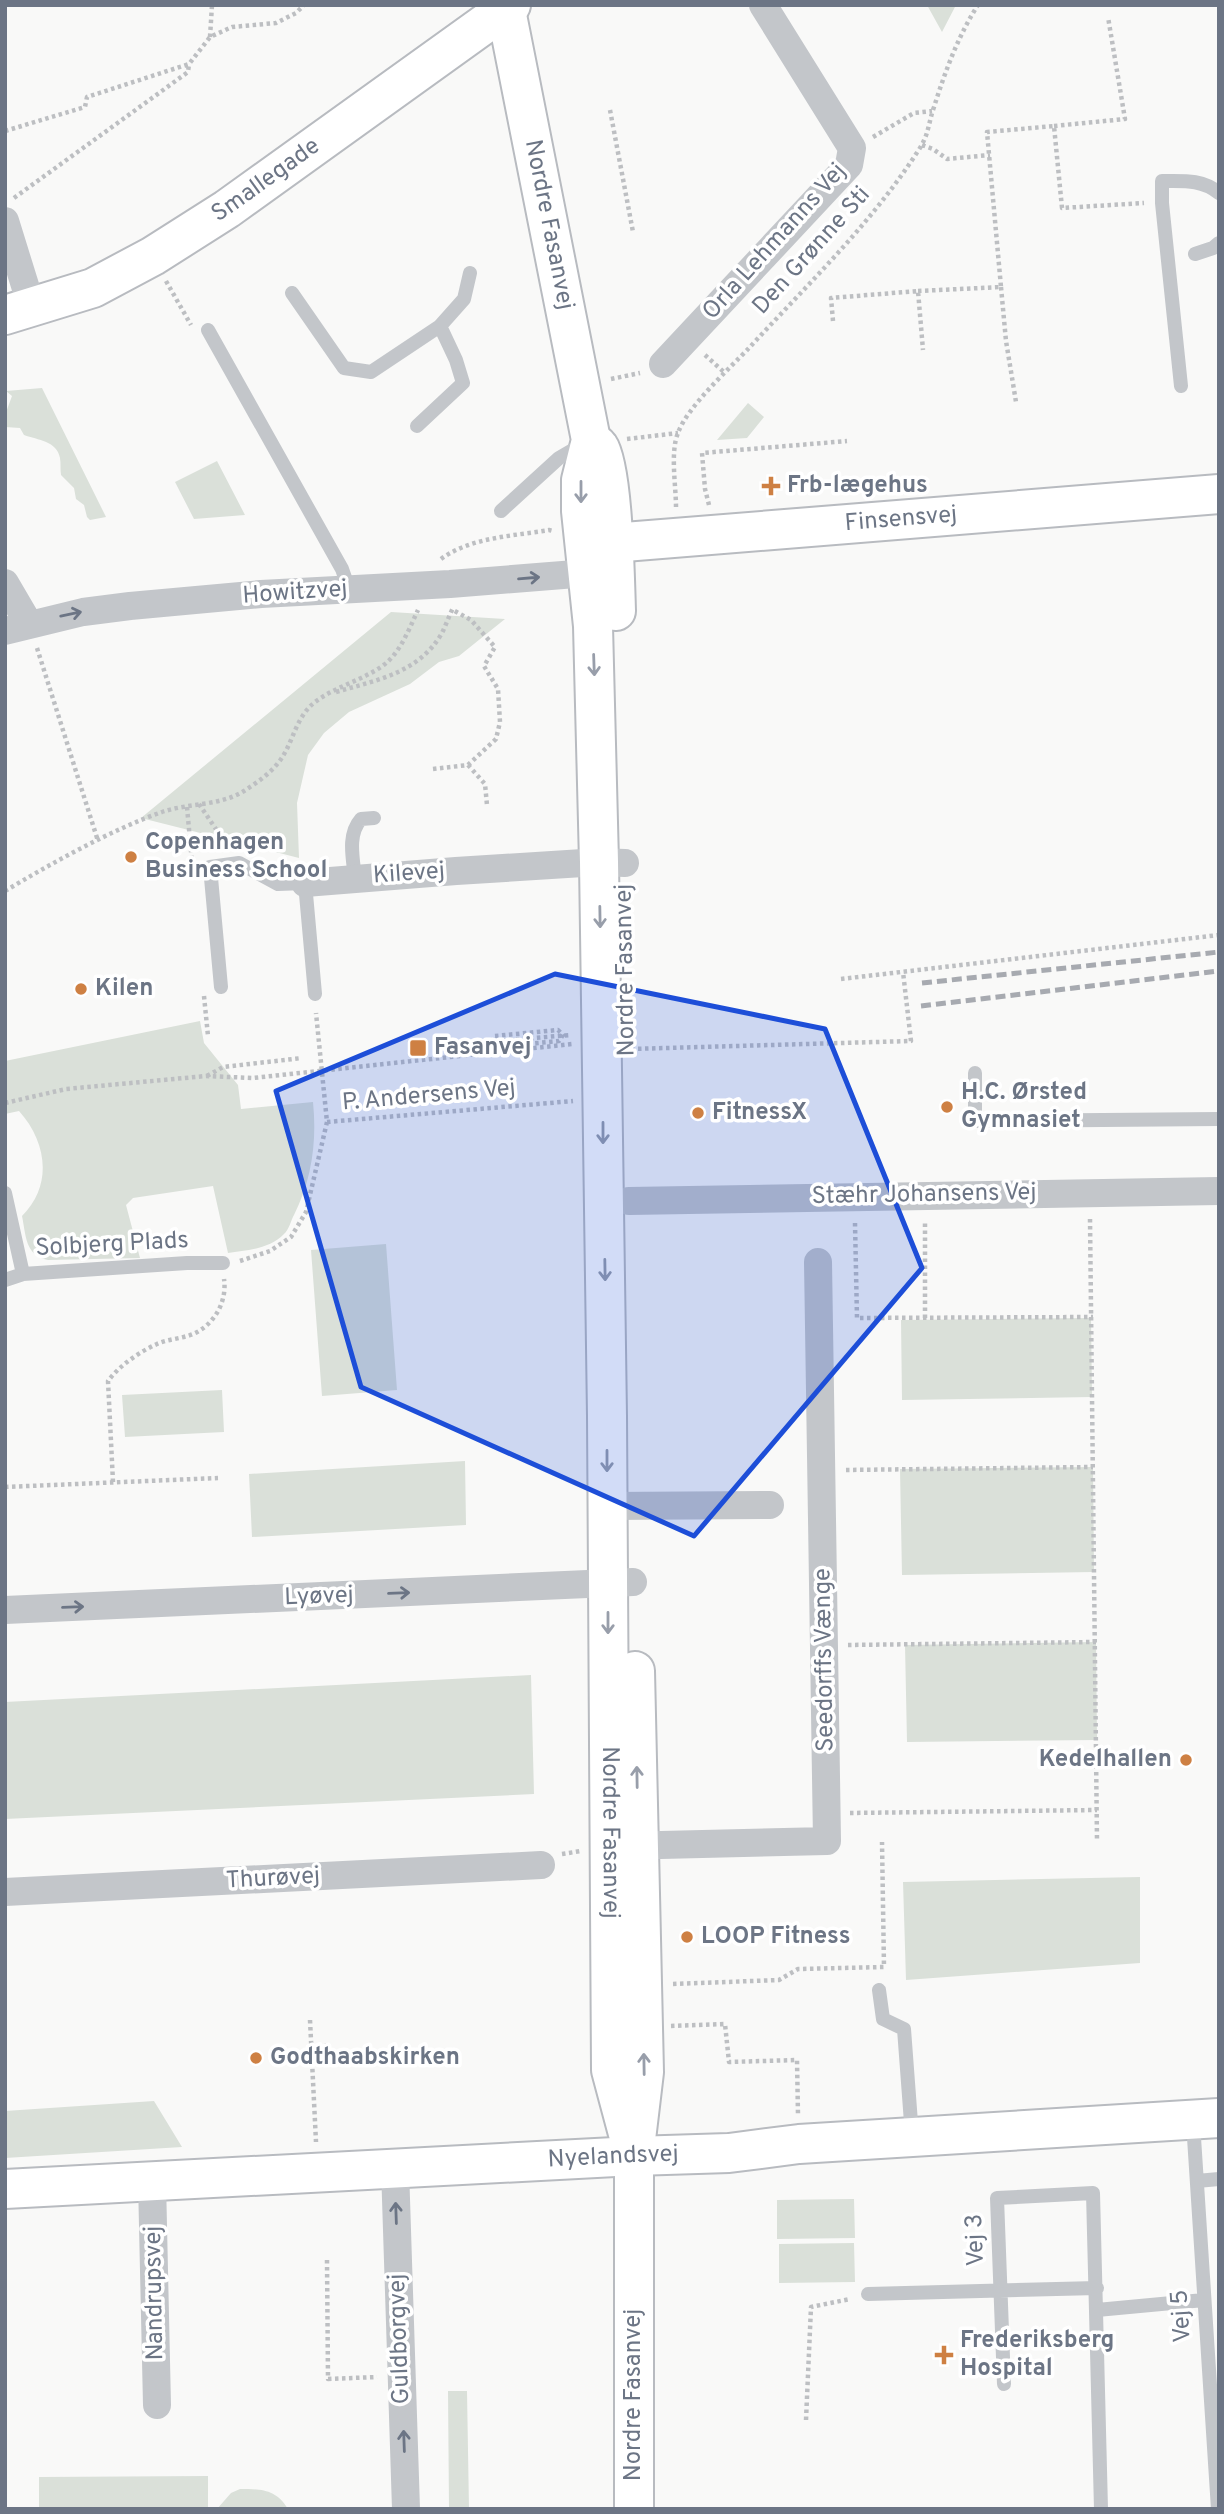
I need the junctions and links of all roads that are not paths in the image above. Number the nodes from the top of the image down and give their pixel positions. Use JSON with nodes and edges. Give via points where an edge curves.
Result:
{"nodes":[{"id":1,"x":763,"y":5,"type":"edge"},
{"id":2,"x":507,"y":6,"type":"edge"},
{"id":3,"x":1219,"y":193,"type":"edge"},
{"id":4,"x":5,"y":221,"type":"edge"},
{"id":5,"x":1219,"y":243,"type":"edge"},
{"id":6,"x":1195,"y":254,"type":"dead end"},
{"id":7,"x":470,"y":274,"type":"dead end"},
{"id":8,"x":292,"y":293,"type":"dead end"},
{"id":9,"x":18,"y":311,"type":"edge"},
{"id":10,"x":440,"y":327,"type":"junction"},
{"id":11,"x":208,"y":330,"type":"road end"},
{"id":12,"x":663,"y":364,"type":"road end"},
{"id":13,"x":1181,"y":386,"type":"dead end"},
{"id":14,"x":417,"y":426,"type":"dead end"},
{"id":15,"x":595,"y":444,"type":"junction"},
{"id":16,"x":1219,"y":494,"type":"edge"},
{"id":17,"x":501,"y":511,"type":"dead end"},
{"id":18,"x":1151,"y":511,"type":"junction"},
{"id":19,"x":1219,"y":514,"type":"edge"},
{"id":20,"x":813,"y":539,"type":"junction"},
{"id":21,"x":600,"y":558,"type":"junction"},
{"id":22,"x":5,"y":583,"type":"edge"},
{"id":23,"x":349,"y":589,"type":"junction"},
{"id":24,"x":17,"y":627,"type":"edge"},
{"id":25,"x":374,"y":818,"type":"dead end"},
{"id":26,"x":612,"y":862,"type":"junction"},
{"id":27,"x":355,"y":878,"type":"junction"},
{"id":28,"x":305,"y":883,"type":"junction"},
{"id":29,"x":221,"y":987,"type":"dead end"},
{"id":30,"x":315,"y":994,"type":"road end"},
{"id":31,"x":975,"y":1073,"type":"dead end"},
{"id":32,"x":1219,"y":1119,"type":"edge"},
{"id":33,"x":1219,"y":1191,"type":"edge"},
{"id":34,"x":5,"y":1193,"type":"edge"},
{"id":35,"x":616,"y":1201,"type":"junction"},
{"id":36,"x":818,"y":1262,"type":"dead end"},
{"id":37,"x":223,"y":1263,"type":"road end"},
{"id":38,"x":23,"y":1273,"type":"junction"},
{"id":39,"x":5,"y":1280,"type":"edge"},
{"id":40,"x":770,"y":1505,"type":"dead end"},
{"id":41,"x":620,"y":1506,"type":"junction"},
{"id":42,"x":620,"y":1583,"type":"junction"},
{"id":43,"x":5,"y":1610,"type":"edge"},
{"id":44,"x":624,"y":1846,"type":"junction"},
{"id":45,"x":541,"y":1866,"type":"road end"},
{"id":46,"x":5,"y":1892,"type":"edge"},
{"id":47,"x":879,"y":1990,"type":"dead end"},
{"id":48,"x":1206,"y":2119,"type":"edge"},
{"id":49,"x":913,"y":2137,"type":"junction"},
{"id":50,"x":634,"y":2156,"type":"junction"},
{"id":51,"x":395,"y":2168,"type":"junction"},
{"id":52,"x":1219,"y":2179,"type":"edge"},
{"id":53,"x":152,"y":2181,"type":"junction"},
{"id":54,"x":1197,"y":2181,"type":"junction"},
{"id":55,"x":5,"y":2189,"type":"edge"},
{"id":56,"x":1097,"y":2288,"type":"junction"},
{"id":57,"x":1000,"y":2291,"type":"junction"},
{"id":58,"x":868,"y":2294,"type":"road end"},
{"id":59,"x":1204,"y":2300,"type":"junction"},
{"id":60,"x":1097,"y":2310,"type":"junction"},
{"id":61,"x":1004,"y":2384,"type":"dead end"},
{"id":62,"x":157,"y":2405,"type":"dead end"},
{"id":63,"x":406,"y":2509,"type":"edge"},
{"id":64,"x":634,"y":2509,"type":"edge"},
{"id":65,"x":1101,"y":2509,"type":"edge"},
{"id":66,"x":1218,"y":2509,"type":"edge"}],
"edges":[{"from":1,"to":12,"type":"street","name":"Orla Lehmanns Vej","via":[[852,148],[849,165]]},
{"from":2,"to":9,"type":"street","name":"Smallegade","via":[[248,194],[153,256],[93,288]]},
{"from":2,"to":15,"type":"street","name":"Nordre Fasanvej"},
{"from":3,"to":13,"type":"lane","via":[[1193,181],[1162,181]]},
{"from":4,"to":9,"type":"street"},
{"from":5,"to":6,"type":"lane"},
{"from":7,"to":10,"type":"lane","via":[[464,299]]},
{"from":8,"to":10,"type":"lane","via":[[344,368],[371,372]]},
{"from":10,"to":14,"type":"lane","via":[[463,383]]},
{"from":11,"to":23,"type":"lane"},
{"from":15,"to":17,"type":"lane","via":[[559,458]]},
{"from":15,"to":21,"type":"street","name":"Nordre Fasanvej","via":[[581,480]]},
{"from":16,"to":18,"type":"street","name":"Finsensvej"},
{"from":18,"to":19,"type":"street","name":"Finsensvej"},
{"from":18,"to":20,"type":"street","name":"Finsensvej"},
{"from":20,"to":21,"type":"street","name":"Finsensvej"},
{"from":20,"to":21,"type":"street","name":"Finsensvej","via":[[677,539]]},
{"from":23,"to":21,"type":"street","name":"Howitzvej","one_way":true,"via":[[470,582]]},
{"from":21,"to":26,"type":"street","name":"Nordre Fasanvej","via":[[593,626]]},
{"from":22,"to":24,"type":"street"},
{"from":24,"to":23,"type":"street","name":"Howitzvej","one_way":true,"via":[[130,606]]},
{"from":25,"to":27,"type":"lane","via":[[362,819],[355,827]]},
{"from":26,"to":27,"type":"street","name":"Kilevej"},
{"from":26,"to":35,"type":"street","name":"Nordre Fasanvej","one_way":true,"via":[[603,1100]]},
{"from":26,"to":35,"type":"street","name":"Nordre Fasanvej","via":[[628,1049]]},
{"from":27,"to":28,"type":"street","name":"Kilevej"},
{"from":28,"to":29,"type":"lane","via":[[278,884],[239,863],[210,867]]},
{"from":28,"to":30,"type":"lane"},
{"from":31,"to":32,"type":"lane","via":[[975,1121]]},
{"from":33,"to":35,"type":"street","name":"Stæhr Johansens Vej"},
{"from":34,"to":38,"type":"lane"},
{"from":35,"to":41,"type":"street","name":"Nordre Fasanvej"},
{"from":36,"to":44,"type":"street","name":"Seedorffs Vænge","via":[[827,1842]]},
{"from":37,"to":38,"type":"lane","name":"Solbjerg Plads"},
{"from":38,"to":39,"type":"lane","name":"Solbjerg Plads"},
{"from":40,"to":41,"type":"street"},
{"from":41,"to":42,"type":"street","name":"Nordre Fasanvej"},
{"from":43,"to":42,"type":"street","name":"Lyøvej","one_way":true},
{"from":42,"to":44,"type":"street","name":"Nordre Fasanvej"},
{"from":50,"to":44,"type":"street","name":"Nordre Fasanvej","one_way":true,"via":[[644,2072],[640,1983]]},
{"from":44,"to":50,"type":"street","name":"Nordre Fasanvej","via":[[611,2070]]},
{"from":45,"to":46,"type":"street","name":"Thurøvej"},
{"from":47,"to":49,"type":"lane","via":[[883,2019],[904,2029]]},
{"from":48,"to":49,"type":"street","name":"Nyelandsvej"},
{"from":48,"to":54,"type":"lane","name":"Vej 5"},
{"from":49,"to":50,"type":"street","name":"Nyelandsvej"},
{"from":50,"to":51,"type":"street","name":"Nyelandsvej"},
{"from":50,"to":64,"type":"street","name":"Nordre Fasanvej"},
{"from":51,"to":53,"type":"street","name":"Nyelandsvej"},
{"from":63,"to":51,"type":"street","name":"Guldborgvej","one_way":true},
{"from":52,"to":54,"type":"lane"},
{"from":53,"to":55,"type":"street","name":"Nyelandsvej"},
{"from":53,"to":62,"type":"street","name":"Nandrupsvej"},
{"from":54,"to":59,"type":"lane","name":"Vej 5"},
{"from":56,"to":57,"type":"lane","name":"Vej 3"},
{"from":56,"to":57,"type":"lane","name":"Vej 3","via":[[1093,2193],[997,2198]]},
{"from":56,"to":60,"type":"lane","name":"Vej 3"},
{"from":57,"to":58,"type":"lane"},
{"from":57,"to":61,"type":"lane"},
{"from":59,"to":60,"type":"lane"},
{"from":59,"to":66,"type":"lane","name":"Vej 5"},
{"from":60,"to":65,"type":"lane","name":"Vej 3"}]}
